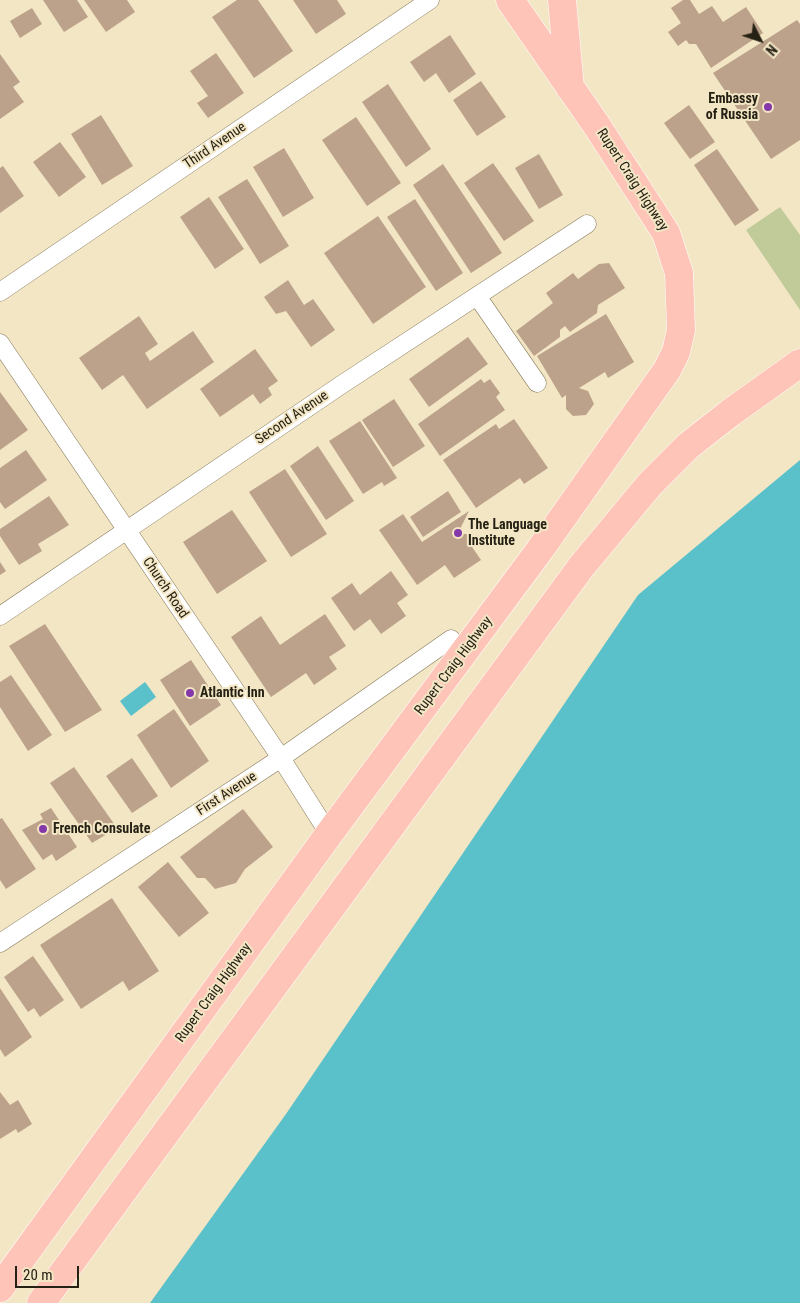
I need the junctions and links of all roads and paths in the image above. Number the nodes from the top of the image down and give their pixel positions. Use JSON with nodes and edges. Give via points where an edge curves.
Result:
{"nodes":[{"id":1,"x":430,"y":0,"type":"edge"},
{"id":2,"x":510,"y":0,"type":"edge"},
{"id":3,"x":562,"y":0,"type":"edge"},
{"id":4,"x":570,"y":89,"type":"junction"},
{"id":5,"x":587,"y":224,"type":"dead end"},
{"id":6,"x":0,"y":292,"type":"edge"},
{"id":7,"x":477,"y":296,"type":"junction"},
{"id":8,"x":0,"y":343,"type":"edge"},
{"id":9,"x":800,"y":363,"type":"edge"},
{"id":10,"x":537,"y":383,"type":"dead end"},
{"id":11,"x":126,"y":531,"type":"junction"},
{"id":12,"x":0,"y":616,"type":"edge"},
{"id":13,"x":451,"y":639,"type":"dead end"},
{"id":14,"x":281,"y":758,"type":"junction"},
{"id":15,"x":329,"y":834,"type":"junction"},
{"id":16,"x":0,"y":943,"type":"edge"},
{"id":17,"x":0,"y":1288,"type":"edge"},
{"id":18,"x":41,"y":1303,"type":"edge"}],
"edges":[{"from":1,"to":6,"type":"street","name":"Third Avenue"},
{"from":2,"to":4,"type":"main road"},
{"from":3,"to":4,"type":"main road","name":"Rupert Craig Highway"},
{"from":4,"to":15,"type":"main road","name":"Rupert Craig Highway","via":[[666,233],[678,273],[680,330],[676,352],[667,370],[539,551]]},
{"from":5,"to":7,"type":"street","name":"Second Avenue"},
{"from":7,"to":10,"type":"street"},
{"from":7,"to":11,"type":"street","name":"Second Avenue"},
{"from":8,"to":11,"type":"street","name":"Church Road"},
{"from":9,"to":18,"type":"main road","via":[[688,446],[650,484],[581,567]]},
{"from":11,"to":12,"type":"street","name":"Second Avenue"},
{"from":11,"to":14,"type":"street","name":"Church Road"},
{"from":13,"to":14,"type":"street","name":"First Avenue"},
{"from":14,"to":15,"type":"street","name":"Church Road"},
{"from":14,"to":16,"type":"street","name":"First Avenue"},
{"from":15,"to":17,"type":"main road","name":"Rupert Craig Highway"}]}
